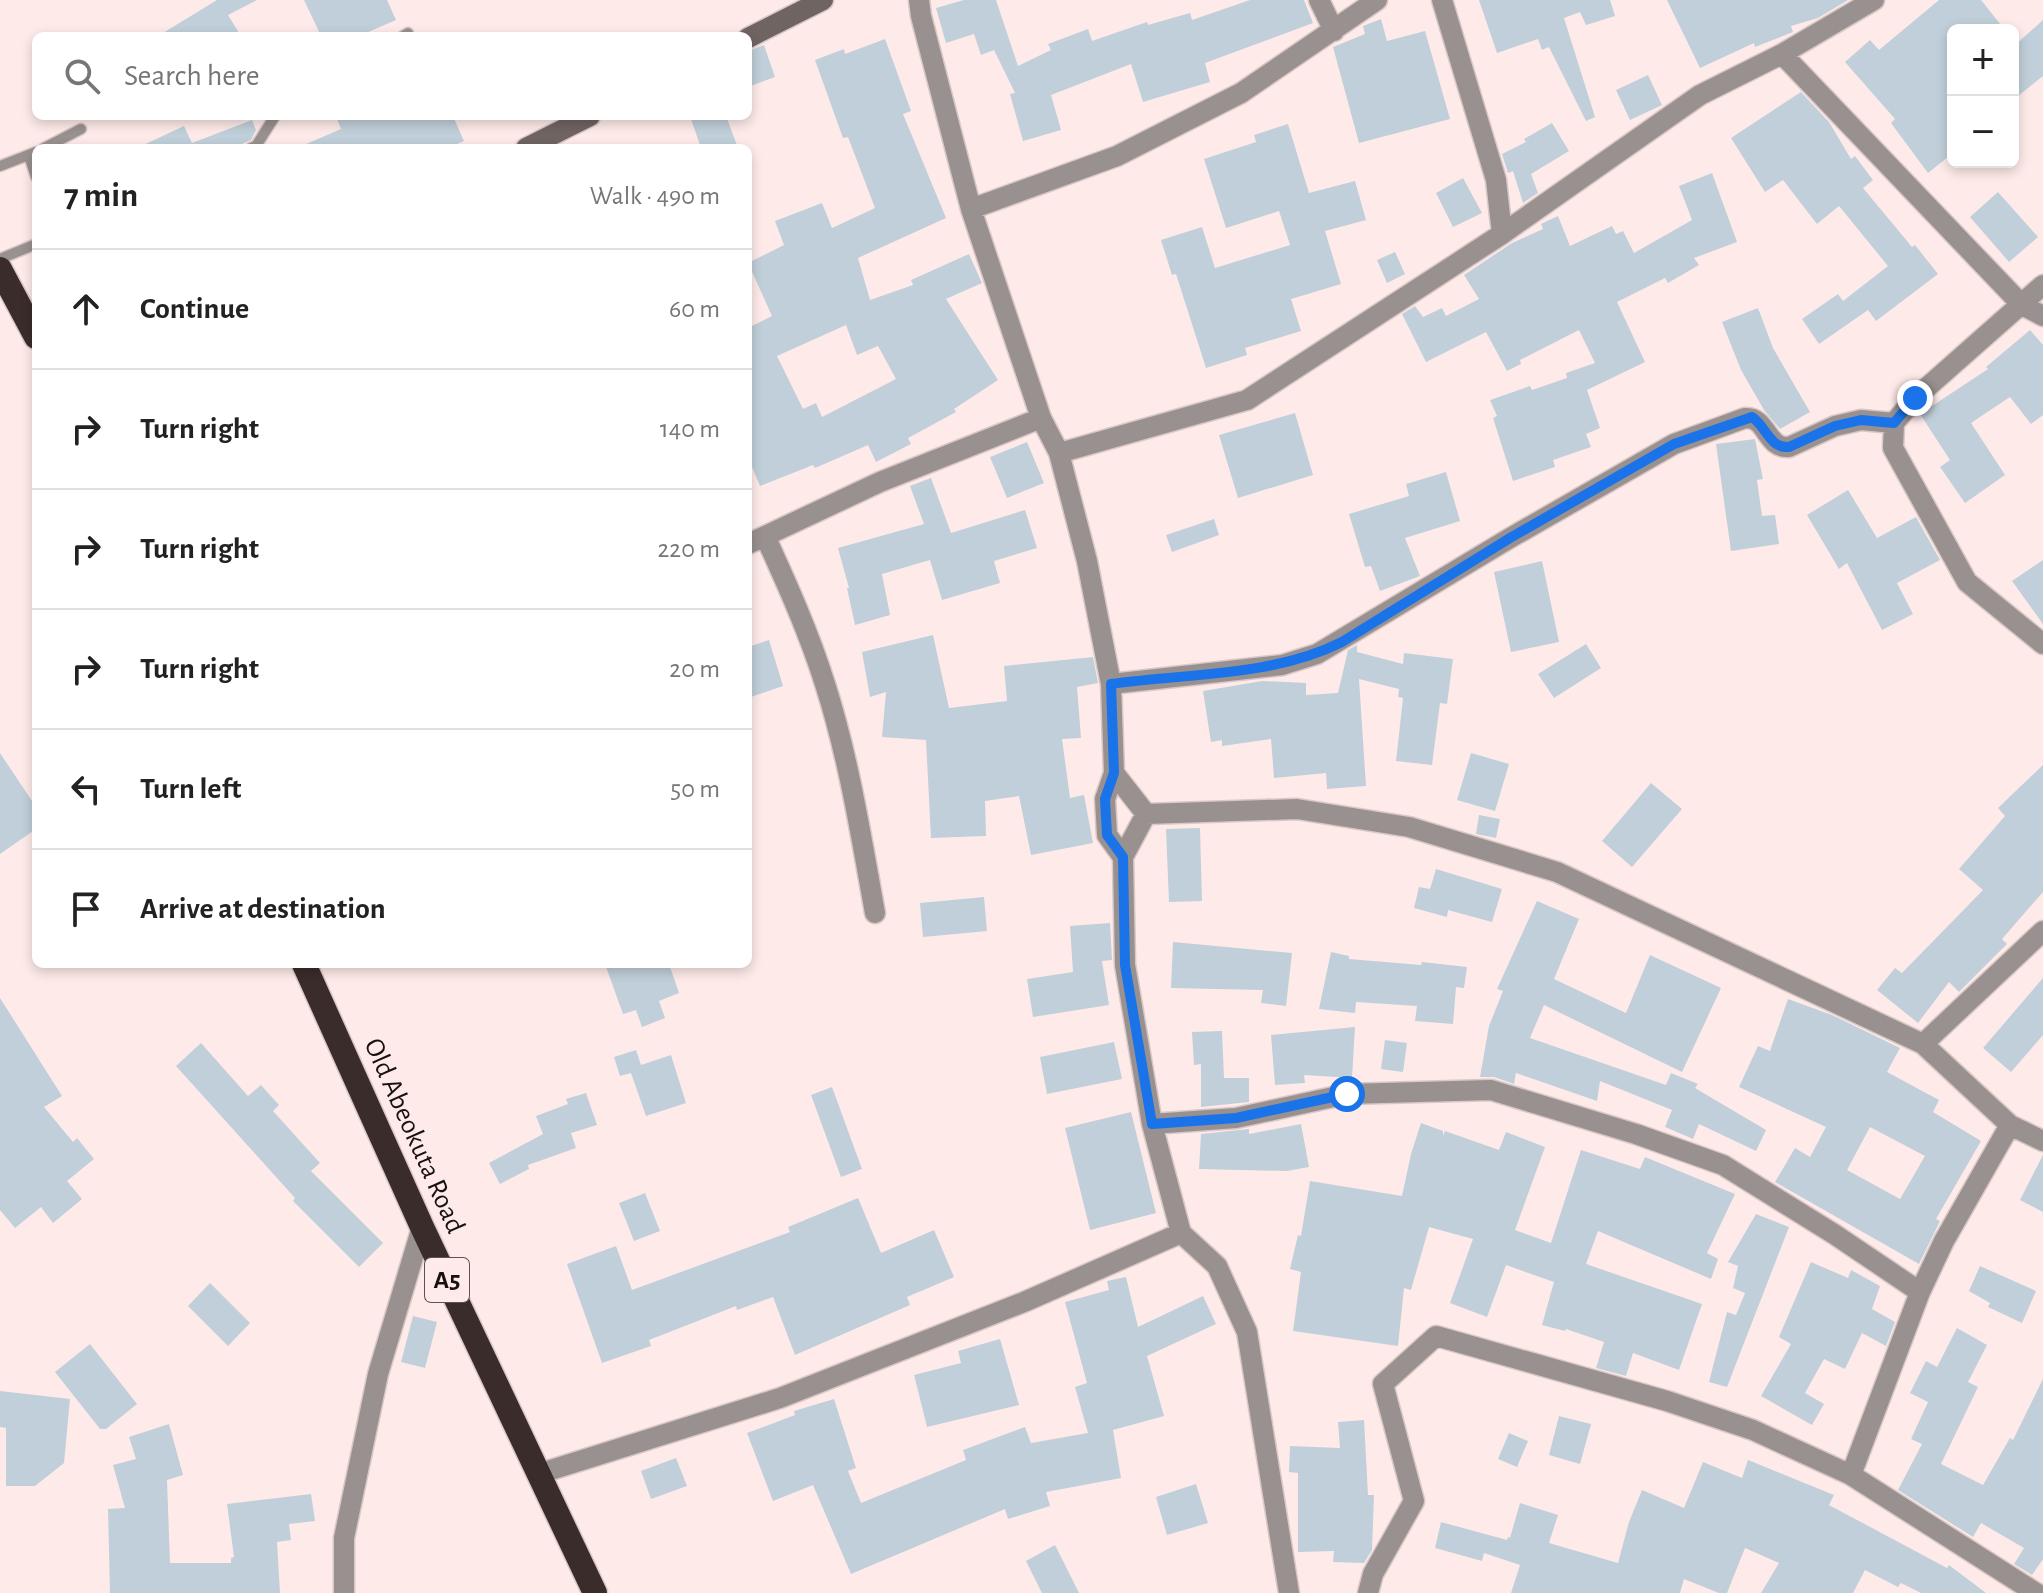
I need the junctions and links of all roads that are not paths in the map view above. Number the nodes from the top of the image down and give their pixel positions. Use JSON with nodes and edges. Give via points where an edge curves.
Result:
{"nodes":[{"id":1,"x":823,"y":0,"type":"edge"},
{"id":2,"x":919,"y":0,"type":"edge"},
{"id":3,"x":1319,"y":0,"type":"edge"},
{"id":4,"x":1377,"y":0,"type":"edge"},
{"id":5,"x":1442,"y":0,"type":"edge"},
{"id":6,"x":1874,"y":0,"type":"edge"},
{"id":7,"x":1334,"y":31,"type":"junction"},
{"id":8,"x":752,"y":36,"type":"edge"},
{"id":9,"x":1782,"y":54,"type":"junction"},
{"id":10,"x":272,"y":120,"type":"edge"},
{"id":11,"x":582,"y":120,"type":"edge"},
{"id":12,"x":81,"y":129,"type":"dead end"},
{"id":13,"x":52,"y":144,"type":"edge"},
{"id":14,"x":257,"y":144,"type":"edge"},
{"id":15,"x":534,"y":144,"type":"edge"},
{"id":16,"x":32,"y":154,"type":"edge"},
{"id":17,"x":0,"y":166,"type":"edge"},
{"id":18,"x":971,"y":209,"type":"junction"},
{"id":19,"x":1502,"y":234,"type":"junction"},
{"id":20,"x":32,"y":246,"type":"edge"},
{"id":21,"x":0,"y":259,"type":"edge"},
{"id":22,"x":0,"y":269,"type":"edge"},
{"id":23,"x":2043,"y":285,"type":"edge"},
{"id":24,"x":2022,"y":305,"type":"junction"},
{"id":25,"x":2043,"y":316,"type":"edge"},
{"id":26,"x":32,"y":329,"type":"edge"},
{"id":27,"x":1041,"y":418,"type":"junction"},
{"id":28,"x":1894,"y":423,"type":"junction"},
{"id":29,"x":1059,"y":453,"type":"junction"},
{"id":30,"x":757,"y":540,"type":"edge"},
{"id":31,"x":2043,"y":644,"type":"edge"},
{"id":32,"x":1111,"y":684,"type":"junction"},
{"id":33,"x":1114,"y":773,"type":"junction"},
{"id":34,"x":1146,"y":814,"type":"junction"},
{"id":35,"x":1123,"y":857,"type":"junction"},
{"id":36,"x":875,"y":913,"type":"dead end"},
{"id":37,"x":2043,"y":931,"type":"edge"},
{"id":38,"x":306,"y":968,"type":"edge"},
{"id":39,"x":1923,"y":1044,"type":"junction"},
{"id":40,"x":1152,"y":1124,"type":"junction"},
{"id":41,"x":2010,"y":1125,"type":"junction"},
{"id":42,"x":2043,"y":1141,"type":"edge"},
{"id":43,"x":422,"y":1227,"type":"junction"},
{"id":44,"x":1181,"y":1233,"type":"junction"},
{"id":45,"x":1920,"y":1292,"type":"junction"},
{"id":46,"x":538,"y":1474,"type":"junction"},
{"id":47,"x":1851,"y":1475,"type":"junction"},
{"id":48,"x":2038,"y":1587,"type":"edge"},
{"id":49,"x":344,"y":1593,"type":"edge"},
{"id":50,"x":595,"y":1593,"type":"edge"},
{"id":51,"x":1289,"y":1593,"type":"edge"},
{"id":52,"x":1368,"y":1593,"type":"edge"}],
"edges":[{"from":1,"to":8,"type":"street"},
{"from":2,"to":18,"type":"street"},
{"from":3,"to":7,"type":"street"},
{"from":4,"to":7,"type":"street"},
{"from":5,"to":19,"type":"street","via":[[1496,180]]},
{"from":6,"to":9,"type":"street"},
{"from":7,"to":18,"type":"street","via":[[1241,93],[1117,156]]},
{"from":9,"to":19,"type":"street","via":[[1700,95]]},
{"from":9,"to":24,"type":"street"},
{"from":10,"to":14,"type":"lane"},
{"from":11,"to":15,"type":"street"},
{"from":12,"to":13,"type":"lane"},
{"from":16,"to":17,"type":"lane"},
{"from":18,"to":27,"type":"street"},
{"from":19,"to":29,"type":"street","via":[[1247,400]]},
{"from":20,"to":21,"type":"lane"},
{"from":22,"to":26,"type":"highway"},
{"from":23,"to":24,"type":"street"},
{"from":24,"to":25,"type":"street"},
{"from":24,"to":28,"type":"street","via":[[1915,398]]},
{"from":27,"to":29,"type":"street"},
{"from":27,"to":30,"type":"street","via":[[880,482]]},
{"from":28,"to":31,"type":"street","via":[[1893,448],[1967,582]]},
{"from":28,"to":32,"type":"street","via":[[1861,420],[1781,448],[1760,422],[1745,418],[1674,444],[1317,654],[1282,665]]},
{"from":29,"to":32,"type":"street"},
{"from":30,"to":36,"type":"street","via":[[794,600],[825,685],[852,785]]},
{"from":32,"to":33,"type":"street"},
{"from":33,"to":34,"type":"street"},
{"from":33,"to":35,"type":"street","via":[[1105,799],[1107,835]]},
{"from":34,"to":35,"type":"street"},
{"from":34,"to":39,"type":"street","via":[[1297,809],[1409,827],[1557,872]]},
{"from":35,"to":40,"type":"street","via":[[1125,965]]},
{"from":37,"to":39,"type":"street"},
{"from":38,"to":43,"type":"highway","name":"Old Abeokuta Road","number":"A5"},
{"from":39,"to":41,"type":"street"},
{"from":40,"to":44,"type":"street"},
{"from":40,"to":45,"type":"street","via":[[1236,1118],[1347,1094],[1491,1090],[1723,1165]]},
{"from":41,"to":42,"type":"street"},
{"from":41,"to":45,"type":"street"},
{"from":43,"to":46,"type":"highway","name":"Old Abeokuta Road","number":"A5"},
{"from":43,"to":49,"type":"street","via":[[378,1374],[344,1538]]},
{"from":44,"to":46,"type":"street","via":[[1024,1302],[780,1398]]},
{"from":44,"to":51,"type":"street","via":[[1217,1266],[1247,1332]]},
{"from":45,"to":47,"type":"street"},
{"from":46,"to":50,"type":"highway","name":"Old Abeokuta Road","number":"A5"},
{"from":47,"to":48,"type":"street"},
{"from":47,"to":52,"type":"street","via":[[1753,1430],[1682,1406],[1436,1336],[1383,1384],[1414,1501],[1373,1574]]}]}
